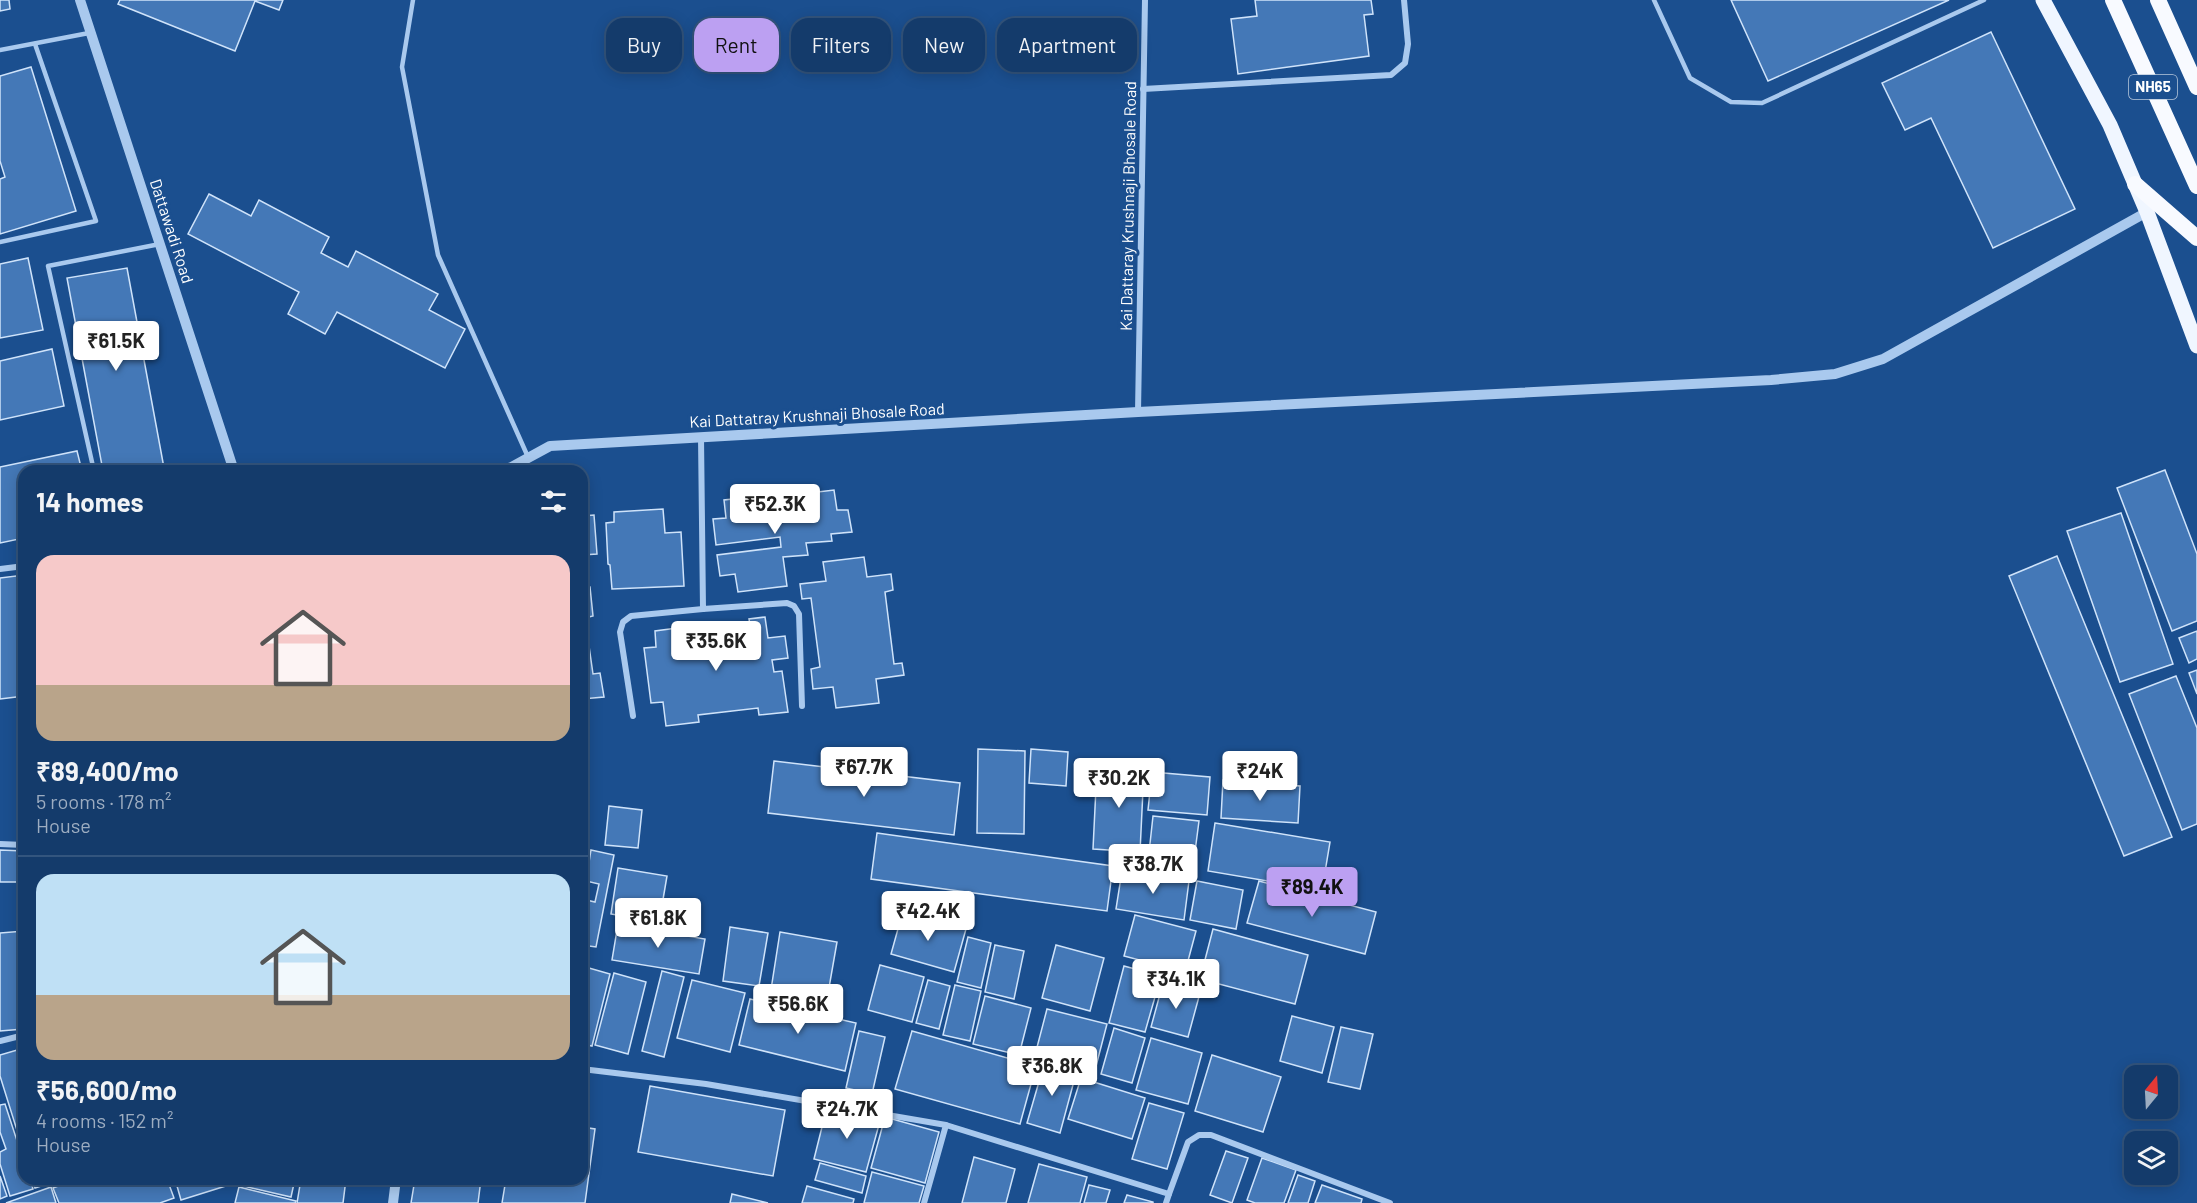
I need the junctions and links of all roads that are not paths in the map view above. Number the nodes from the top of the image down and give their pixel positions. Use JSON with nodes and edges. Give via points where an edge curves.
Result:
{"nodes":[{"id":1,"x":80,"y":0,"type":"edge"},
{"id":2,"x":413,"y":0,"type":"edge"},
{"id":3,"x":1145,"y":0,"type":"edge"},
{"id":4,"x":1404,"y":0,"type":"edge"},
{"id":5,"x":1654,"y":0,"type":"edge"},
{"id":6,"x":1984,"y":0,"type":"edge"},
{"id":7,"x":2043,"y":0,"type":"edge"},
{"id":8,"x":2113,"y":0,"type":"edge"},
{"id":9,"x":2158,"y":0,"type":"edge"},
{"id":10,"x":92,"y":33,"type":"junction"},
{"id":11,"x":35,"y":44,"type":"junction"},
{"id":12,"x":0,"y":50,"type":"edge"},
{"id":13,"x":2197,"y":87,"type":"edge"},
{"id":14,"x":1143,"y":89,"type":"junction"},
{"id":15,"x":2195,"y":180,"type":"edge"},
{"id":16,"x":2135,"y":184,"type":"junction"},
{"id":17,"x":2147,"y":212,"type":"junction"},
{"id":18,"x":2197,"y":238,"type":"edge"},
{"id":19,"x":0,"y":242,"type":"edge"},
{"id":20,"x":161,"y":243,"type":"junction"},
{"id":21,"x":2197,"y":346,"type":"edge"},
{"id":22,"x":1138,"y":412,"type":"junction"},
{"id":23,"x":701,"y":437,"type":"junction"},
{"id":24,"x":529,"y":458,"type":"junction"},
{"id":25,"x":93,"y":465,"type":"edge"},
{"id":26,"x":232,"y":465,"type":"edge"},
{"id":27,"x":516,"y":465,"type":"edge"},
{"id":28,"x":18,"y":567,"type":"edge"},
{"id":29,"x":0,"y":569,"type":"edge"},
{"id":30,"x":703,"y":609,"type":"junction"},
{"id":31,"x":802,"y":706,"type":"dead end"},
{"id":32,"x":633,"y":716,"type":"dead end"},
{"id":33,"x":0,"y":843,"type":"edge"},
{"id":34,"x":18,"y":845,"type":"edge"},
{"id":35,"x":18,"y":1036,"type":"edge"},
{"id":36,"x":0,"y":1041,"type":"edge"},
{"id":37,"x":588,"y":1070,"type":"edge"},
{"id":38,"x":946,"y":1125,"type":"junction"},
{"id":39,"x":395,"y":1185,"type":"edge"},
{"id":40,"x":1169,"y":1194,"type":"junction"},
{"id":41,"x":393,"y":1203,"type":"edge"},
{"id":42,"x":924,"y":1203,"type":"edge"},
{"id":43,"x":1166,"y":1203,"type":"edge"},
{"id":44,"x":1390,"y":1203,"type":"edge"}],
"edges":[{"from":1,"to":10,"type":"street","name":"Dattawadi Road"},
{"from":2,"to":24,"type":"lane","via":[[402,67],[438,255]]},
{"from":3,"to":14,"type":"street","name":"Kai Dattaray Krushnaji Bhosale Road"},
{"from":4,"to":14,"type":"street","via":[[1408,44],[1405,63],[1391,75]]},
{"from":5,"to":6,"type":"lane","via":[[1690,78],[1731,102],[1762,103]]},
{"from":7,"to":16,"type":"main road","via":[[2110,125]]},
{"from":8,"to":15,"type":"highway","number":"NH65"},
{"from":9,"to":13,"type":"highway","number":"NH65"},
{"from":10,"to":11,"type":"lane"},
{"from":10,"to":20,"type":"street","name":"Dattawadi Road"},
{"from":11,"to":12,"type":"lane"},
{"from":11,"to":19,"type":"lane","via":[[96,221]]},
{"from":14,"to":22,"type":"street","name":"Kai Dattaray Krushnaji Bhosale Road"},
{"from":16,"to":17,"type":"main road"},
{"from":16,"to":18,"type":"highway"},
{"from":17,"to":21,"type":"main road"},
{"from":17,"to":22,"type":"street","name":"Kai Dattatray Krushnaji Bhosale Road","via":[[1883,359],[1835,374]]},
{"from":20,"to":25,"type":"lane","via":[[48,266]]},
{"from":20,"to":26,"type":"street","name":"Dattawadi Road"},
{"from":22,"to":23,"type":"street","name":"Kai Dattatray Krushnaji Bhosale Road"},
{"from":23,"to":24,"type":"street","name":"Kai Dattatray Krushnaji Bhosale Road","via":[[550,446]]},
{"from":23,"to":30,"type":"street"},
{"from":24,"to":27,"type":"street","name":"Kai Dattatray Krushnaji Bhosale Road"},
{"from":28,"to":29,"type":"street"},
{"from":30,"to":31,"type":"street","via":[[787,603],[794,606],[799,614]]},
{"from":30,"to":32,"type":"street","via":[[631,616],[623,622],[620,632]]},
{"from":33,"to":34,"type":"street"},
{"from":35,"to":36,"type":"street"},
{"from":37,"to":38,"type":"street","via":[[706,1084]]},
{"from":38,"to":40,"type":"street"},
{"from":38,"to":42,"type":"street"},
{"from":39,"to":41,"type":"street"},
{"from":40,"to":43,"type":"street"},
{"from":40,"to":44,"type":"street","via":[[1188,1142],[1199,1135],[1211,1135]]}]}
